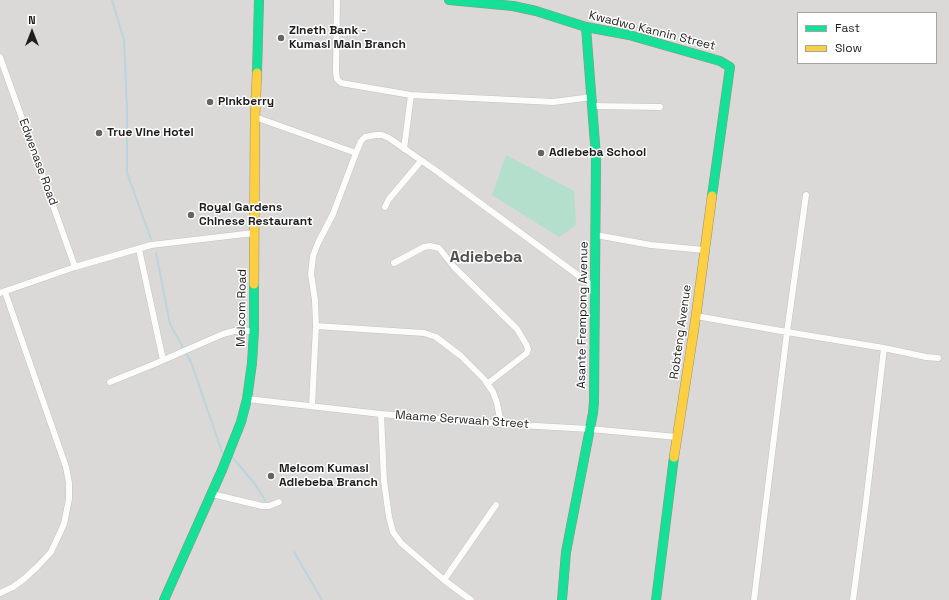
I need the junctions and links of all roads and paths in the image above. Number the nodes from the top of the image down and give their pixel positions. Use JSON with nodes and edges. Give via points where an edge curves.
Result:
{"nodes":[{"id":1,"x":259,"y":0,"type":"edge"},
{"id":2,"x":338,"y":0,"type":"edge"},
{"id":3,"x":450,"y":0,"type":"edge"},
{"id":4,"x":586,"y":27,"type":"junction"},
{"id":5,"x":0,"y":57,"type":"edge"},
{"id":6,"x":730,"y":67,"type":"joint"},
{"id":7,"x":411,"y":95,"type":"junction"},
{"id":8,"x":592,"y":101,"type":"junction"},
{"id":9,"x":660,"y":107,"type":"dead end"},
{"id":10,"x":255,"y":117,"type":"junction"},
{"id":11,"x":404,"y":149,"type":"junction"},
{"id":12,"x":356,"y":153,"type":"junction"},
{"id":13,"x":422,"y":161,"type":"junction"},
{"id":14,"x":806,"y":195,"type":"dead end"},
{"id":15,"x":386,"y":207,"type":"dead end"},
{"id":16,"x":254,"y":233,"type":"junction"},
{"id":17,"x":596,"y":235,"type":"junction"},
{"id":18,"x":139,"y":248,"type":"junction"},
{"id":19,"x":704,"y":250,"type":"junction"},
{"id":20,"x":394,"y":263,"type":"dead end"},
{"id":21,"x":75,"y":267,"type":"junction"},
{"id":22,"x":594,"y":287,"type":"junction"},
{"id":23,"x":3,"y":293,"type":"edge"},
{"id":24,"x":696,"y":316,"type":"junction"},
{"id":25,"x":316,"y":326,"type":"junction"},
{"id":26,"x":254,"y":331,"type":"junction"},
{"id":27,"x":787,"y":332,"type":"junction"},
{"id":28,"x":884,"y":348,"type":"junction"},
{"id":29,"x":938,"y":358,"type":"dead end"},
{"id":30,"x":163,"y":360,"type":"junction"},
{"id":31,"x":110,"y":382,"type":"dead end"},
{"id":32,"x":487,"y":384,"type":"junction"},
{"id":33,"x":248,"y":399,"type":"junction"},
{"id":34,"x":312,"y":406,"type":"junction"},
{"id":35,"x":381,"y":414,"type":"junction"},
{"id":36,"x":501,"y":424,"type":"junction"},
{"id":37,"x":590,"y":429,"type":"junction"},
{"id":38,"x":677,"y":437,"type":"junction"},
{"id":39,"x":212,"y":494,"type":"junction"},
{"id":40,"x":279,"y":502,"type":"dead end"},
{"id":41,"x":496,"y":506,"type":"dead end"},
{"id":42,"x":444,"y":580,"type":"junction"},
{"id":43,"x":0,"y":593,"type":"edge"},
{"id":44,"x":164,"y":600,"type":"edge"},
{"id":45,"x":471,"y":600,"type":"edge"},
{"id":46,"x":562,"y":600,"type":"edge"},
{"id":47,"x":656,"y":600,"type":"edge"},
{"id":48,"x":754,"y":600,"type":"edge"},
{"id":49,"x":853,"y":600,"type":"edge"}],
"edges":[{"from":1,"to":10,"type":"street","name":"Melcom Road"},
{"from":2,"to":7,"type":"street","via":[[337,79],[348,86]]},
{"from":3,"to":4,"type":"street","name":"Kwadwo Kannin Street","via":[[524,8]]},
{"from":4,"to":6,"type":"street","name":"Kwadwo Kannin Street","via":[[629,35],[720,61]]},
{"from":4,"to":8,"type":"street","name":"Asante Frempong Avenue"},
{"from":5,"to":21,"type":"street","name":"Edwenase Road"},
{"from":6,"to":19,"type":"street","name":"Robteng Avenue"},
{"from":7,"to":8,"type":"street","via":[[546,102]]},
{"from":7,"to":11,"type":"street"},
{"from":8,"to":9,"type":"street"},
{"from":8,"to":17,"type":"street","name":"Asante Frempong Avenue","via":[[596,156]]},
{"from":10,"to":12,"type":"street"},
{"from":10,"to":16,"type":"street","name":"Melcom Road"},
{"from":11,"to":12,"type":"street","via":[[382,135],[370,135],[361,141]]},
{"from":11,"to":13,"type":"street"},
{"from":12,"to":25,"type":"street","via":[[333,214],[313,256],[311,274]]},
{"from":13,"to":15,"type":"street","via":[[389,199]]},
{"from":13,"to":22,"type":"street"},
{"from":14,"to":27,"type":"street"},
{"from":16,"to":18,"type":"street"},
{"from":16,"to":26,"type":"street","name":"Melcom Road"},
{"from":17,"to":19,"type":"street","via":[[652,245]]},
{"from":17,"to":22,"type":"street","name":"Asante Frempong Avenue"},
{"from":18,"to":21,"type":"street"},
{"from":18,"to":30,"type":"street"},
{"from":19,"to":24,"type":"street","name":"Robteng Avenue"},
{"from":20,"to":32,"type":"street","via":[[424,247],[439,248],[454,267],[517,329],[526,344],[527,353]]},
{"from":21,"to":23,"type":"street"},
{"from":22,"to":37,"type":"street","name":"Asante Frempong Avenue","via":[[594,402]]},
{"from":23,"to":43,"type":"street","via":[[66,467],[69,499],[64,524],[51,552],[24,579]]},
{"from":24,"to":27,"type":"street"},
{"from":24,"to":38,"type":"street","name":"Robteng Avenue"},
{"from":25,"to":32,"type":"street","via":[[430,334],[460,356]]},
{"from":25,"to":34,"type":"street"},
{"from":26,"to":30,"type":"street","via":[[228,332]]},
{"from":26,"to":33,"type":"street","name":"Melcom Road"},
{"from":27,"to":28,"type":"street"},
{"from":27,"to":48,"type":"street"},
{"from":28,"to":29,"type":"street"},
{"from":28,"to":49,"type":"street"},
{"from":30,"to":31,"type":"street"},
{"from":32,"to":36,"type":"street","via":[[497,403]]},
{"from":33,"to":34,"type":"street","name":"Maame Serwaah Street"},
{"from":33,"to":39,"type":"street","name":"Melcom Road"},
{"from":34,"to":35,"type":"street","name":"Maame Serwaah Street"},
{"from":35,"to":36,"type":"street","name":"Maame Serwaah Street"},
{"from":35,"to":42,"type":"street","via":[[384,480],[393,532],[401,543]]},
{"from":36,"to":37,"type":"street","name":"Maame Serwaah Street"},
{"from":37,"to":38,"type":"street","name":"Maame Serwaah Street"},
{"from":37,"to":46,"type":"street","name":"Asante Frempong Avenue","via":[[567,545]]},
{"from":38,"to":47,"type":"street","name":"Robteng Avenue"},
{"from":39,"to":40,"type":"street","via":[[262,506]]},
{"from":39,"to":44,"type":"street","name":"Melcom Road"},
{"from":41,"to":42,"type":"street"},
{"from":42,"to":45,"type":"street"}]}
